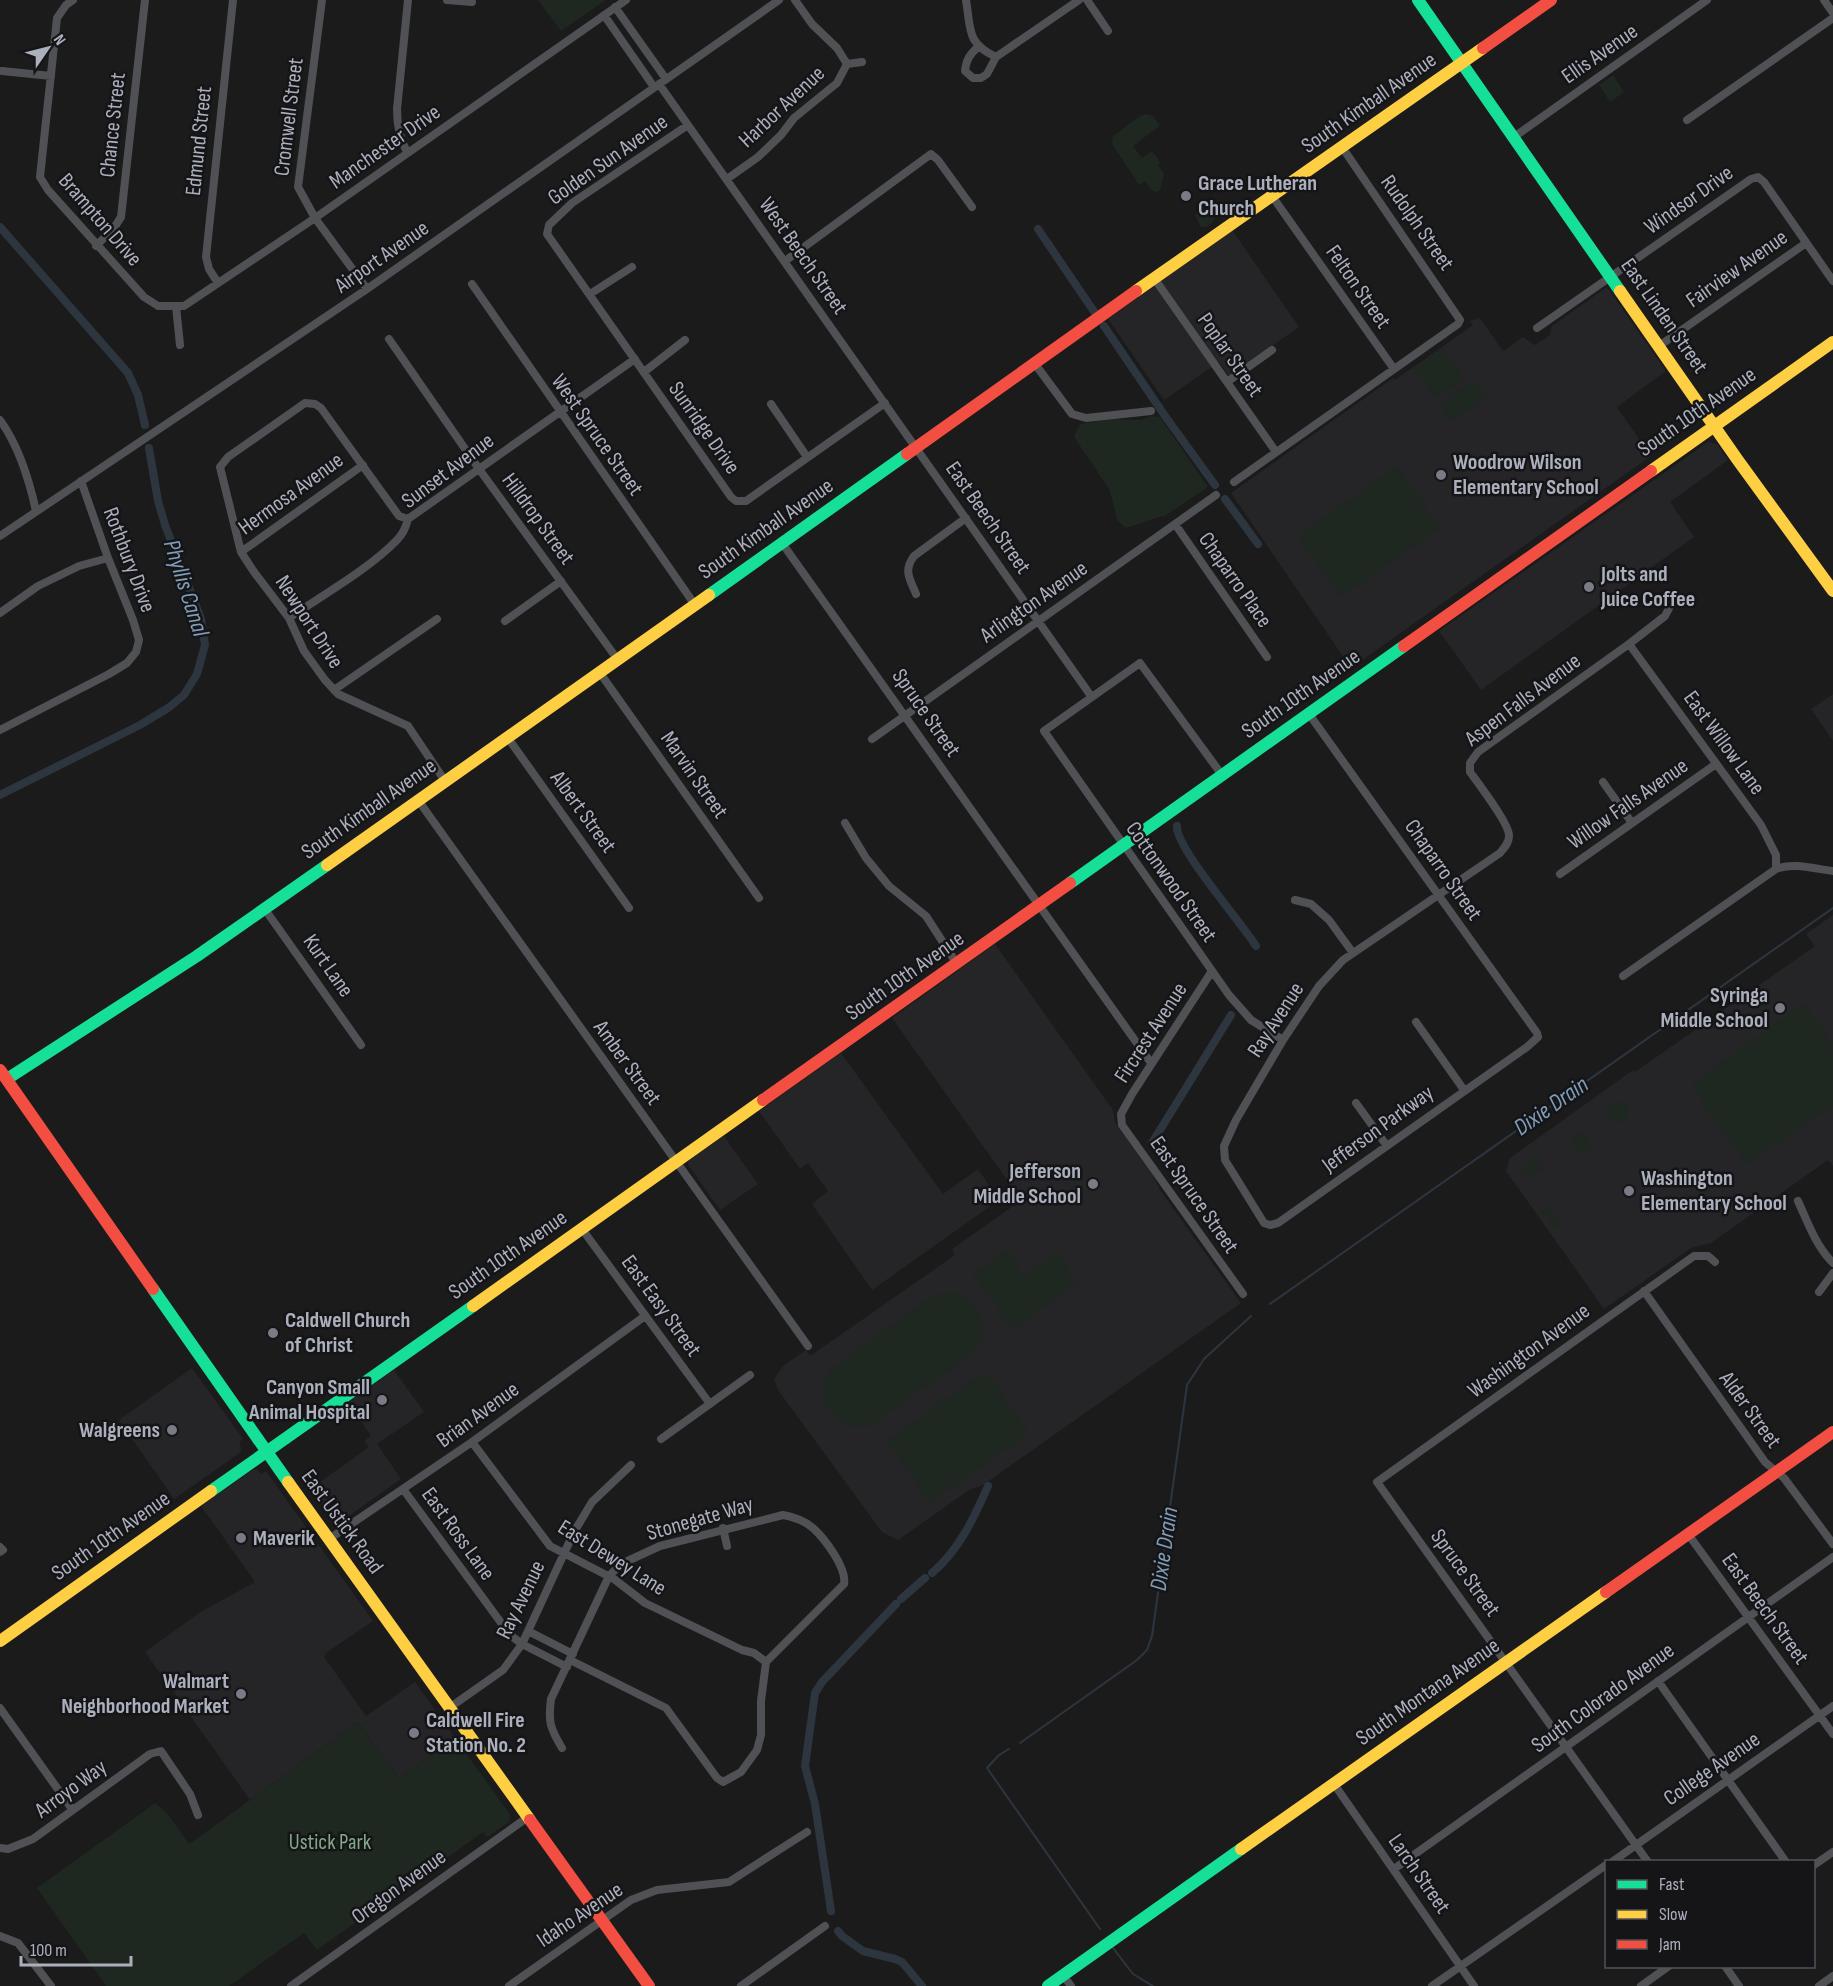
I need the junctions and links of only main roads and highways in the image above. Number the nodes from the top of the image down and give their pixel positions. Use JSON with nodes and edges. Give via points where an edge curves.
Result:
{"nodes":[{"id":1,"x":1418,"y":0,"type":"edge"},
{"id":2,"x":1551,"y":0,"type":"edge"},
{"id":3,"x":1462,"y":64,"type":"junction"},
{"id":4,"x":1833,"y":342,"type":"edge"},
{"id":5,"x":1714,"y":426,"type":"junction"},
{"id":6,"x":1833,"y":591,"type":"edge"},
{"id":7,"x":2,"y":1078,"type":"edge"},
{"id":8,"x":1833,"y":1432,"type":"edge"},
{"id":9,"x":266,"y":1452,"type":"junction"},
{"id":10,"x":0,"y":1641,"type":"edge"},
{"id":11,"x":649,"y":1986,"type":"edge"},
{"id":12,"x":1048,"y":1986,"type":"edge"}],
"edges":[{"from":1,"to":3,"type":"main road","name":"East Linden Street"},
{"from":2,"to":3,"type":"main road","name":"South Kimball Avenue"},
{"from":3,"to":5,"type":"main road","name":"East Linden Street"},
{"from":3,"to":7,"type":"main road","name":"South Kimball Avenue","via":[[197,956]]},
{"from":4,"to":5,"type":"main road","name":"South 10th Avenue"},
{"from":5,"to":6,"type":"main road","name":"East Linden Street"},
{"from":5,"to":9,"type":"main road","name":"South 10th Avenue"},
{"from":7,"to":9,"type":"main road","name":"East Ustick Road"},
{"from":8,"to":12,"type":"main road","name":"South Montana Avenue"},
{"from":9,"to":10,"type":"main road","name":"South 10th Avenue"},
{"from":9,"to":11,"type":"main road","name":"East Ustick Road"}]}
